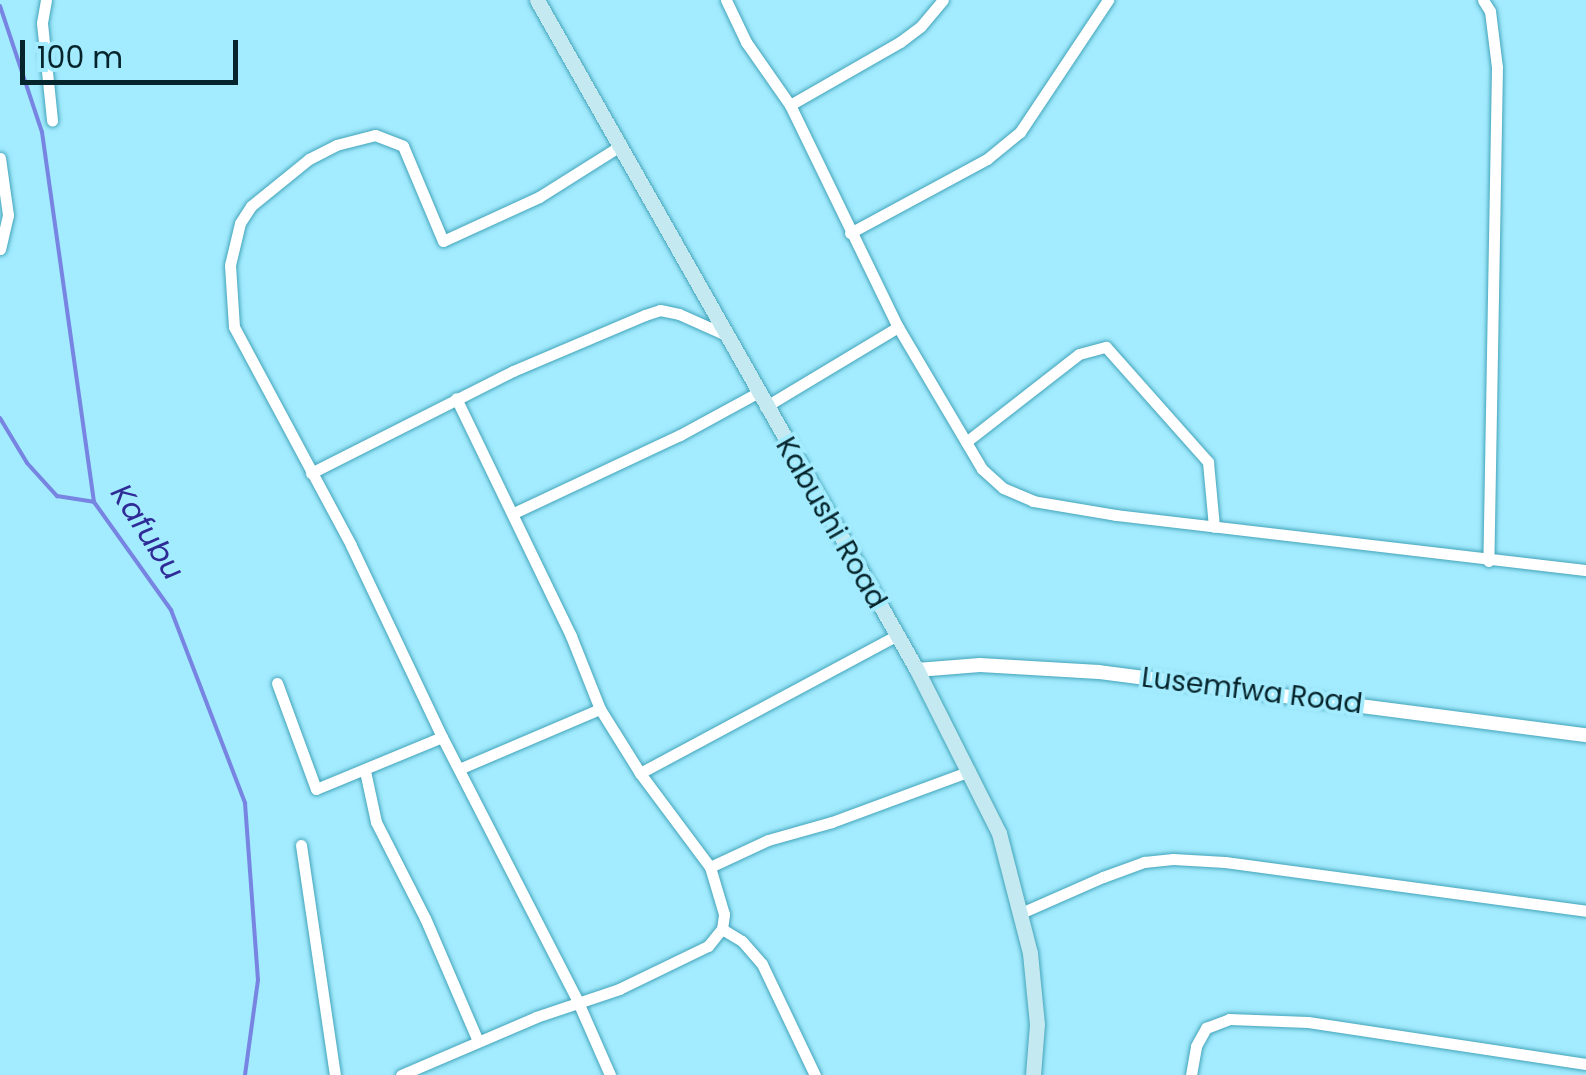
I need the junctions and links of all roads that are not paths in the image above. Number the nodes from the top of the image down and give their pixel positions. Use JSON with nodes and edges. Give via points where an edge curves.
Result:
{"nodes":[{"id":1,"x":46,"y":0,"type":"edge"},
{"id":2,"x":536,"y":0,"type":"edge"},
{"id":3,"x":726,"y":0,"type":"edge"},
{"id":4,"x":943,"y":0,"type":"edge"},
{"id":5,"x":1108,"y":0,"type":"edge"},
{"id":6,"x":1483,"y":0,"type":"edge"},
{"id":7,"x":790,"y":105,"type":"junction"},
{"id":8,"x":52,"y":120,"type":"dead end"},
{"id":9,"x":620,"y":146,"type":"junction"},
{"id":10,"x":0,"y":158,"type":"edge"},
{"id":11,"x":850,"y":233,"type":"junction"},
{"id":12,"x":0,"y":249,"type":"edge"},
{"id":13,"x":898,"y":328,"type":"junction"},
{"id":14,"x":724,"y":334,"type":"junction"},
{"id":15,"x":456,"y":398,"type":"junction"},
{"id":16,"x":761,"y":400,"type":"junction"},
{"id":17,"x":966,"y":442,"type":"junction"},
{"id":18,"x":311,"y":473,"type":"junction"},
{"id":19,"x":514,"y":513,"type":"junction"},
{"id":20,"x":1214,"y":527,"type":"junction"},
{"id":21,"x":1488,"y":561,"type":"junction"},
{"id":22,"x":1586,"y":570,"type":"edge"},
{"id":23,"x":895,"y":636,"type":"junction"},
{"id":24,"x":917,"y":670,"type":"junction"},
{"id":25,"x":277,"y":683,"type":"dead end"},
{"id":26,"x":600,"y":708,"type":"junction"},
{"id":27,"x":1586,"y":735,"type":"edge"},
{"id":28,"x":442,"y":737,"type":"junction"},
{"id":29,"x":459,"y":770,"type":"junction"},
{"id":30,"x":364,"y":771,"type":"junction"},
{"id":31,"x":970,"y":771,"type":"junction"},
{"id":32,"x":640,"y":773,"type":"junction"},
{"id":33,"x":301,"y":845,"type":"dead end"},
{"id":34,"x":710,"y":866,"type":"junction"},
{"id":35,"x":1586,"y":911,"type":"edge"},
{"id":36,"x":1021,"y":914,"type":"junction"},
{"id":37,"x":722,"y":929,"type":"junction"},
{"id":38,"x":578,"y":1002,"type":"junction"},
{"id":39,"x":478,"y":1041,"type":"junction"},
{"id":40,"x":1586,"y":1064,"type":"edge"},
{"id":41,"x":335,"y":1075,"type":"edge"},
{"id":42,"x":401,"y":1075,"type":"edge"},
{"id":43,"x":610,"y":1075,"type":"edge"},
{"id":44,"x":816,"y":1075,"type":"edge"},
{"id":45,"x":1034,"y":1075,"type":"edge"},
{"id":46,"x":1192,"y":1075,"type":"edge"}],
"edges":[{"from":1,"to":8,"type":"street"},
{"from":2,"to":9,"type":"main road","name":"Kabushi Road"},
{"from":3,"to":7,"type":"street"},
{"from":4,"to":7,"type":"street","via":[[900,42]]},
{"from":5,"to":11,"type":"street","via":[[1020,132],[987,159]]},
{"from":6,"to":21,"type":"street","via":[[1497,67]]},
{"from":7,"to":11,"type":"street"},
{"from":9,"to":14,"type":"main road","name":"Kabushi Road"},
{"from":9,"to":18,"type":"street","via":[[539,196],[443,241],[403,146],[376,135],[309,159],[250,206],[230,265],[234,326]]},
{"from":10,"to":12,"type":"street","via":[[8,215]]},
{"from":11,"to":13,"type":"street"},
{"from":13,"to":16,"type":"street"},
{"from":13,"to":17,"type":"street"},
{"from":14,"to":15,"type":"street","via":[[660,310]]},
{"from":14,"to":16,"type":"main road","name":"Kabushi Road"},
{"from":15,"to":18,"type":"street"},
{"from":15,"to":19,"type":"street"},
{"from":16,"to":19,"type":"street"},
{"from":16,"to":23,"type":"main road","name":"Kabushi Road"},
{"from":17,"to":20,"type":"street","via":[[1003,488],[1032,501]]},
{"from":17,"to":20,"type":"street","via":[[1079,354],[1106,347],[1208,462]]},
{"from":18,"to":28,"type":"street"},
{"from":19,"to":26,"type":"street"},
{"from":20,"to":21,"type":"street"},
{"from":21,"to":22,"type":"street"},
{"from":23,"to":24,"type":"main road","name":"Kabushi Road"},
{"from":23,"to":32,"type":"street"},
{"from":24,"to":27,"type":"street","name":"Lusemfwa Road","via":[[980,665],[1099,672]]},
{"from":24,"to":31,"type":"main road","name":"Kabushi Road"},
{"from":25,"to":30,"type":"street","via":[[316,788]]},
{"from":26,"to":29,"type":"street"},
{"from":26,"to":32,"type":"street"},
{"from":28,"to":29,"type":"street"},
{"from":28,"to":30,"type":"street"},
{"from":29,"to":38,"type":"street"},
{"from":30,"to":39,"type":"street","via":[[376,822]]},
{"from":31,"to":34,"type":"street"},
{"from":31,"to":36,"type":"main road","name":"Kabushi Road","via":[[998,833]]},
{"from":32,"to":34,"type":"street"},
{"from":33,"to":41,"type":"street"},
{"from":34,"to":37,"type":"street"},
{"from":35,"to":36,"type":"street","via":[[1172,859],[1103,876]]},
{"from":36,"to":45,"type":"main road","name":"Kabushi Road","via":[[1037,1024]]},
{"from":37,"to":38,"type":"street","via":[[708,946]]},
{"from":37,"to":44,"type":"street","via":[[762,964]]},
{"from":38,"to":39,"type":"street"},
{"from":38,"to":43,"type":"street"},
{"from":39,"to":42,"type":"street"},
{"from":40,"to":46,"type":"street","via":[[1308,1022],[1229,1019],[1206,1028]]}]}
